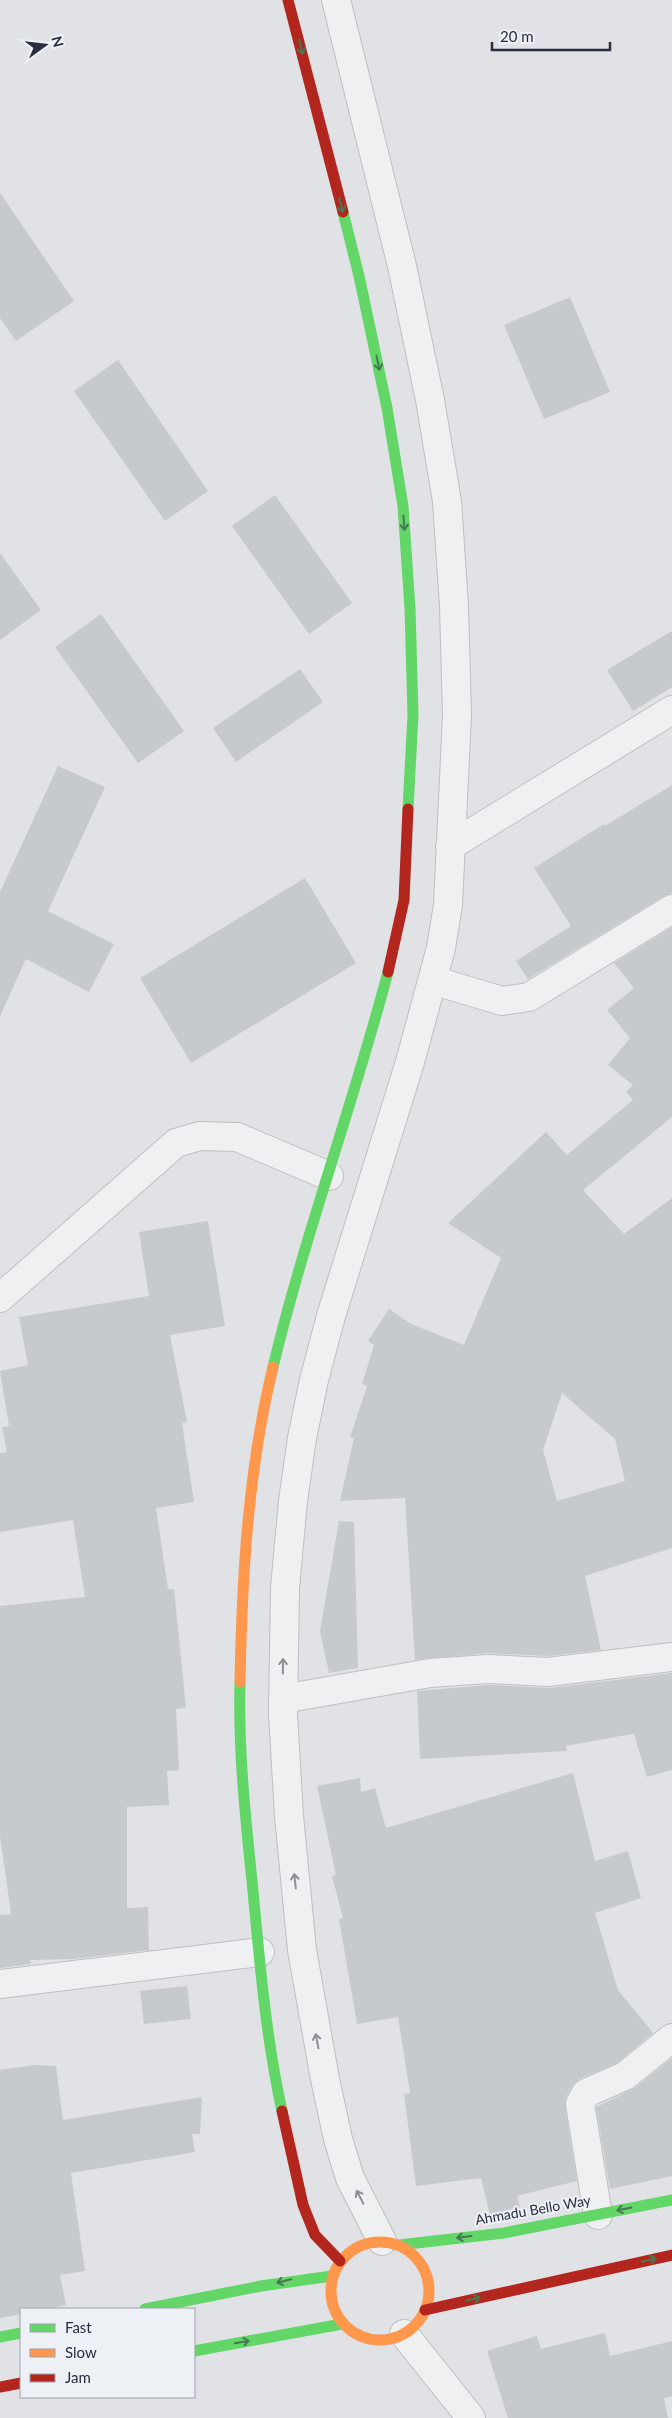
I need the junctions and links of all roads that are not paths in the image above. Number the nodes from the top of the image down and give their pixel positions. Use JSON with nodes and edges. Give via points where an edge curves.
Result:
{"nodes":[{"id":1,"x":288,"y":0,"type":"edge"},
{"id":2,"x":336,"y":0,"type":"edge"},
{"id":3,"x":672,"y":710,"type":"edge"},
{"id":4,"x":450,"y":846,"type":"junction"},
{"id":5,"x":672,"y":909,"type":"edge"},
{"id":6,"x":432,"y":980,"type":"junction"},
{"id":7,"x":329,"y":1176,"type":"junction"},
{"id":8,"x":0,"y":1298,"type":"edge"},
{"id":9,"x":672,"y":1657,"type":"edge"},
{"id":10,"x":282,"y":1699,"type":"junction"},
{"id":11,"x":260,"y":1952,"type":"junction"},
{"id":12,"x":0,"y":1984,"type":"edge"},
{"id":13,"x":672,"y":2038,"type":"edge"},
{"id":14,"x":672,"y":2200,"type":"edge"},
{"id":15,"x":598,"y":2215,"type":"junction"},
{"id":16,"x":390,"y":2243,"type":"junction"},
{"id":17,"x":672,"y":2255,"type":"edge"},
{"id":18,"x":340,"y":2261,"type":"junction"},
{"id":19,"x":332,"y":2276,"type":"junction"},
{"id":20,"x":150,"y":2308,"type":"edge"},
{"id":21,"x":426,"y":2310,"type":"junction"},
{"id":22,"x":342,"y":2324,"type":"junction"},
{"id":23,"x":20,"y":2333,"type":"edge"},
{"id":24,"x":404,"y":2334,"type":"junction"},
{"id":25,"x":0,"y":2337,"type":"edge"},
{"id":26,"x":195,"y":2351,"type":"edge"},
{"id":27,"x":20,"y":2383,"type":"edge"},
{"id":28,"x":0,"y":2386,"type":"edge"},
{"id":29,"x":471,"y":2418,"type":"edge"}],
"edges":[{"from":1,"to":7,"type":"main road","one_way":true,"via":[[359,276],[388,408],[403,506],[410,608],[413,715],[404,900],[387,982]]},
{"from":2,"to":4,"type":"street","via":[[402,266],[447,501],[457,715]]},
{"from":3,"to":4,"type":"street"},
{"from":4,"to":6,"type":"street","via":[[448,905]]},
{"from":5,"to":6,"type":"street","via":[[529,997],[502,1001]]},
{"from":10,"to":6,"type":"street","one_way":true,"via":[[285,1588],[302,1438],[331,1316],[410,1062]]},
{"from":7,"to":8,"type":"street","via":[[237,1137],[200,1136],[176,1143]]},
{"from":7,"to":11,"type":"main road","via":[[288,1304],[272,1369],[258,1431],[248,1514],[242,1586],[239,1716]]},
{"from":9,"to":10,"type":"street","via":[[548,1672],[488,1669],[430,1673]]},
{"from":16,"to":10,"type":"street","one_way":true,"via":[[350,2178],[338,2139],[310,2003],[290,1826]]},
{"from":11,"to":12,"type":"street"},
{"from":11,"to":18,"type":"main road","via":[[265,2018],[303,2205],[315,2235]]},
{"from":13,"to":15,"type":"street","via":[[625,2076],[586,2093],[580,2104]]},
{"from":14,"to":15,"type":"main road","name":"Ahmadu Bello Way","one_way":true},
{"from":15,"to":16,"type":"main road","name":"Ahmadu Bello Way","one_way":true,"via":[[504,2233]]},
{"from":16,"to":18,"type":"main road","via":[[365,2244]]},
{"from":16,"to":21,"type":"main road","via":[[412,2253],[422,2265],[428,2280]]},
{"from":21,"to":17,"type":"main road","one_way":true},
{"from":18,"to":19,"type":"main road"},
{"from":19,"to":20,"type":"main road","one_way":true,"via":[[291,2279],[260,2288]]},
{"from":19,"to":22,"type":"main road","via":[[330,2293]]},
{"from":21,"to":24,"type":"main road","via":[[418,2323]]},
{"from":22,"to":24,"type":"main road","via":[[355,2335],[372,2340],[388,2340]]},
{"from":26,"to":22,"type":"main road","one_way":true},
{"from":23,"to":25,"type":"main road"},
{"from":24,"to":29,"type":"street"},
{"from":27,"to":28,"type":"main road"}]}
